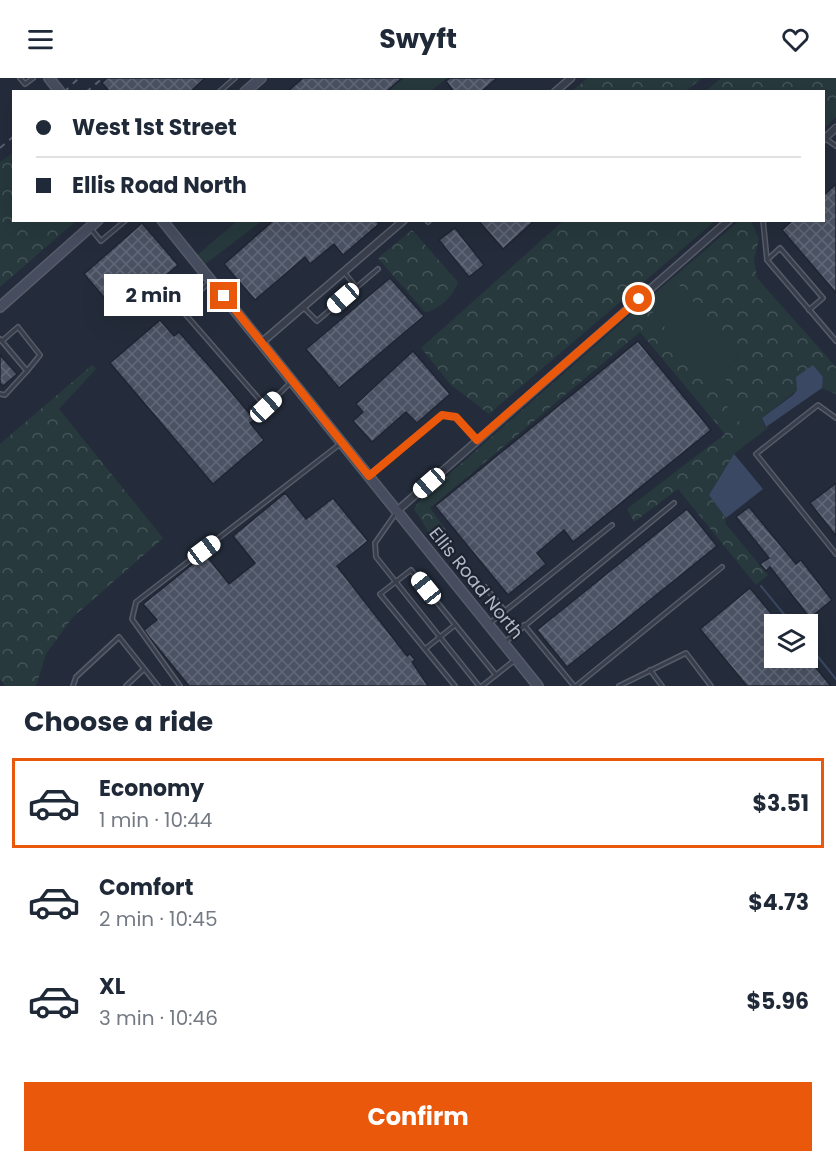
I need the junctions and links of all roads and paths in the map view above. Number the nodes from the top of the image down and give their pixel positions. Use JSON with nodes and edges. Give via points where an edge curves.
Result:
{"nodes":[{"id":1,"x":20,"y":78,"type":"edge"},
{"id":2,"x":33,"y":78,"type":"edge"},
{"id":3,"x":49,"y":78,"type":"edge"},
{"id":4,"x":235,"y":78,"type":"edge"},
{"id":5,"x":259,"y":78,"type":"edge"},
{"id":6,"x":571,"y":78,"type":"edge"},
{"id":7,"x":58,"y":90,"type":"edge"},
{"id":8,"x":221,"y":90,"type":"edge"},
{"id":9,"x":247,"y":90,"type":"edge"},
{"id":10,"x":557,"y":90,"type":"edge"},
{"id":11,"x":96,"y":222,"type":"edge"},
{"id":12,"x":124,"y":222,"type":"edge"},
{"id":13,"x":164,"y":222,"type":"edge"},
{"id":14,"x":402,"y":222,"type":"edge"},
{"id":15,"x":727,"y":222,"type":"edge"},
{"id":16,"x":765,"y":222,"type":"edge"},
{"id":17,"x":89,"y":228,"type":"junction"},
{"id":18,"x":767,"y":260,"type":"junction"},
{"id":19,"x":378,"y":268,"type":"dead end"},
{"id":20,"x":344,"y":272,"type":"junction"},
{"id":21,"x":211,"y":281,"type":"junction"},
{"id":22,"x":357,"y":287,"type":"junction"},
{"id":23,"x":0,"y":307,"type":"edge"},
{"id":24,"x":303,"y":307,"type":"junction"},
{"id":25,"x":809,"y":310,"type":"junction"},
{"id":26,"x":1,"y":340,"type":"edge"},
{"id":27,"x":836,"y":341,"type":"edge"},
{"id":28,"x":261,"y":343,"type":"junction"},
{"id":29,"x":27,"y":371,"type":"junction"},
{"id":30,"x":292,"y":381,"type":"junction"},
{"id":31,"x":0,"y":394,"type":"edge"},
{"id":32,"x":836,"y":418,"type":"edge"},
{"id":33,"x":477,"y":440,"type":"junction"},
{"id":34,"x":341,"y":443,"type":"junction"},
{"id":35,"x":369,"y":476,"type":"junction"},
{"id":36,"x":674,"y":503,"type":"dead end"},
{"id":37,"x":397,"y":511,"type":"junction"},
{"id":38,"x":612,"y":525,"type":"dead end"},
{"id":39,"x":836,"y":554,"type":"edge"},
{"id":40,"x":722,"y":567,"type":"dead end"},
{"id":41,"x":395,"y":583,"type":"junction"},
{"id":42,"x":485,"y":587,"type":"dead end"},
{"id":43,"x":506,"y":611,"type":"junction"},
{"id":44,"x":488,"y":624,"type":"junction"},
{"id":45,"x":455,"y":625,"type":"junction"},
{"id":46,"x":524,"y":625,"type":"junction"},
{"id":47,"x":439,"y":638,"type":"junction"},
{"id":48,"x":504,"y":643,"type":"junction"},
{"id":49,"x":425,"y":649,"type":"junction"},
{"id":50,"x":516,"y":659,"type":"junction"},
{"id":51,"x":144,"y":669,"type":"junction"},
{"id":52,"x":650,"y":670,"type":"junction"},
{"id":53,"x":496,"y":675,"type":"junction"},
{"id":54,"x":73,"y":686,"type":"edge"},
{"id":55,"x":126,"y":686,"type":"edge"},
{"id":56,"x":158,"y":686,"type":"edge"},
{"id":57,"x":180,"y":686,"type":"edge"},
{"id":58,"x":455,"y":686,"type":"edge"},
{"id":59,"x":481,"y":686,"type":"edge"},
{"id":60,"x":538,"y":686,"type":"edge"},
{"id":61,"x":575,"y":686,"type":"edge"},
{"id":62,"x":619,"y":686,"type":"edge"},
{"id":63,"x":662,"y":686,"type":"edge"},
{"id":64,"x":711,"y":686,"type":"edge"}],
"edges":[{"from":1,"to":2,"type":"lane","via":[[25,84]]},
{"from":3,"to":7,"type":"street"},
{"from":4,"to":8,"type":"lane"},
{"from":5,"to":9,"type":"street"},
{"from":6,"to":10,"type":"street"},
{"from":11,"to":17,"type":"street"},
{"from":12,"to":17,"type":"lane","via":[[101,241]]},
{"from":13,"to":21,"type":"street","name":"Ellis Road North"},
{"from":14,"to":20,"type":"street"},
{"from":15,"to":33,"type":"street"},
{"from":16,"to":18,"type":"lane"},
{"from":17,"to":23,"type":"street"},
{"from":18,"to":25,"type":"lane"},
{"from":18,"to":25,"type":"lane","via":[[780,248],[823,298]]},
{"from":19,"to":22,"type":"lane"},
{"from":20,"to":22,"type":"lane"},
{"from":20,"to":24,"type":"street"},
{"from":21,"to":28,"type":"street","name":"Ellis Road North"},
{"from":21,"to":30,"type":"lane","via":[[180,308],[266,407]]},
{"from":22,"to":24,"type":"lane","via":[[317,321]]},
{"from":24,"to":28,"type":"street"},
{"from":25,"to":27,"type":"lane"},
{"from":26,"to":29,"type":"lane"},
{"from":26,"to":29,"type":"lane","via":[[18,327],[40,355]]},
{"from":28,"to":30,"type":"street","name":"Ellis Road North"},
{"from":29,"to":31,"type":"lane","via":[[5,395]]},
{"from":30,"to":34,"type":"street","name":"Ellis Road North"},
{"from":32,"to":39,"type":"lane","via":[[818,405],[756,454]]},
{"from":33,"to":35,"type":"lane","via":[[456,417],[442,415]]},
{"from":33,"to":37,"type":"street"},
{"from":34,"to":35,"type":"street","name":"Ellis Road North"},
{"from":34,"to":57,"type":"lane","via":[[136,602],[132,619]]},
{"from":35,"to":37,"type":"street","name":"Ellis Road North"},
{"from":36,"to":46,"type":"lane"},
{"from":37,"to":41,"type":"lane","via":[[374,548]]},
{"from":37,"to":44,"type":"street","name":"Ellis Road North"},
{"from":38,"to":43,"type":"lane"},
{"from":40,"to":61,"type":"lane"},
{"from":41,"to":45,"type":"lane","via":[[411,570]]},
{"from":41,"to":47,"type":"lane"},
{"from":41,"to":49,"type":"lane","via":[[380,594]]},
{"from":42,"to":43,"type":"lane"},
{"from":43,"to":44,"type":"lane"},
{"from":44,"to":48,"type":"street","name":"Ellis Road North"},
{"from":45,"to":47,"type":"lane"},
{"from":45,"to":53,"type":"lane"},
{"from":46,"to":48,"type":"lane"},
{"from":46,"to":61,"type":"lane"},
{"from":47,"to":49,"type":"lane"},
{"from":47,"to":59,"type":"lane"},
{"from":48,"to":50,"type":"street","name":"Ellis Road North"},
{"from":49,"to":58,"type":"lane"},
{"from":50,"to":53,"type":"lane"},
{"from":50,"to":60,"type":"street","name":"Ellis Road North"},
{"from":51,"to":54,"type":"lane","via":[[119,637],[76,677]]},
{"from":51,"to":55,"type":"lane"},
{"from":51,"to":56,"type":"lane"},
{"from":52,"to":62,"type":"lane"},
{"from":52,"to":63,"type":"lane"},
{"from":52,"to":64,"type":"lane","via":[[686,653]]},
{"from":53,"to":59,"type":"lane"}]}
